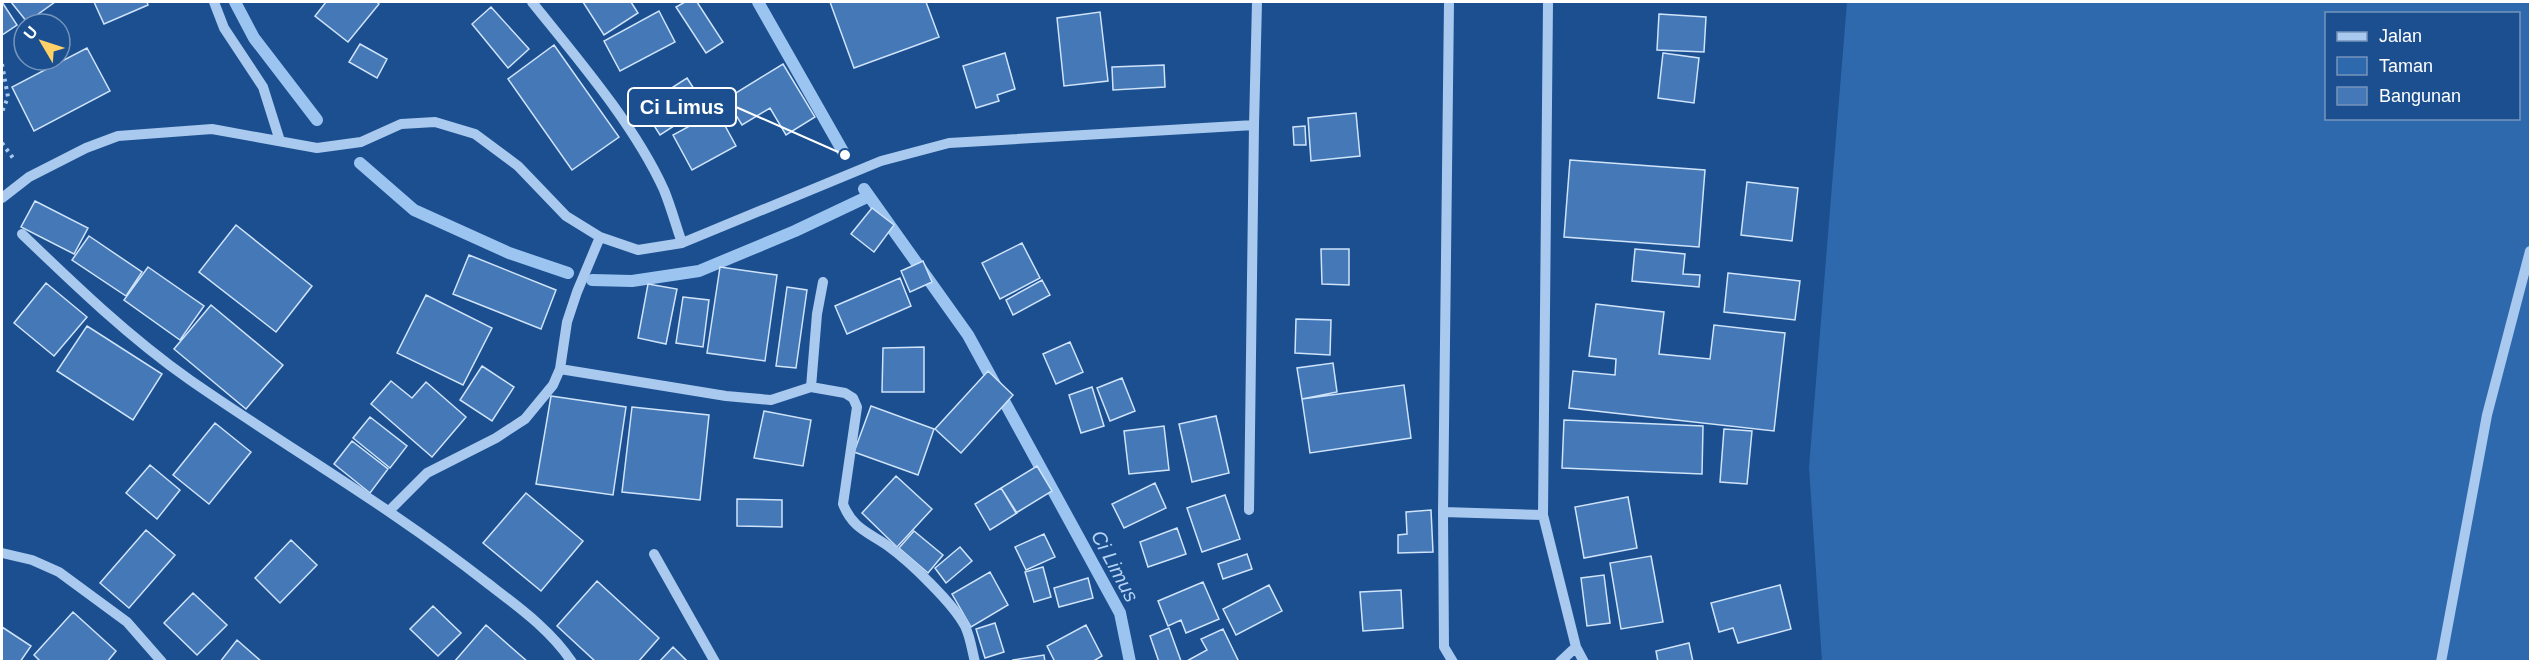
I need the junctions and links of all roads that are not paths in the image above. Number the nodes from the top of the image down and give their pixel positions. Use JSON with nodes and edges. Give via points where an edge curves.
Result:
{"nodes":[{"id":1,"x":214,"y":2,"type":"edge"},
{"id":2,"x":532,"y":2,"type":"edge"},
{"id":3,"x":1257,"y":2,"type":"edge"},
{"id":4,"x":1449,"y":2,"type":"edge"},
{"id":5,"x":1548,"y":2,"type":"edge"},
{"id":6,"x":1254,"y":124,"type":"junction"},
{"id":7,"x":280,"y":141,"type":"junction"},
{"id":8,"x":2,"y":198,"type":"edge"},
{"id":9,"x":22,"y":234,"type":"dead end"},
{"id":10,"x":600,"y":237,"type":"junction"},
{"id":11,"x":682,"y":243,"type":"junction"},
{"id":12,"x":2530,"y":251,"type":"edge"},
{"id":13,"x":823,"y":282,"type":"dead end"},
{"id":14,"x":560,"y":369,"type":"junction"},
{"id":15,"x":811,"y":387,"type":"junction"},
{"id":16,"x":1249,"y":510,"type":"dead end"},
{"id":17,"x":389,"y":511,"type":"junction"},
{"id":18,"x":1443,"y":512,"type":"junction"},
{"id":19,"x":1543,"y":515,"type":"junction"},
{"id":20,"x":2,"y":553,"type":"edge"},
{"id":21,"x":654,"y":554,"type":"dead end"},
{"id":22,"x":1576,"y":647,"type":"junction"},
{"id":23,"x":162,"y":662,"type":"edge"},
{"id":24,"x":572,"y":662,"type":"edge"},
{"id":25,"x":715,"y":662,"type":"edge"},
{"id":26,"x":975,"y":662,"type":"edge"},
{"id":27,"x":1453,"y":662,"type":"edge"},
{"id":28,"x":1560,"y":662,"type":"edge"},
{"id":29,"x":1584,"y":662,"type":"edge"},
{"id":30,"x":2441,"y":662,"type":"edge"}],
"edges":[{"from":1,"to":7,"type":"street","via":[[224,28],[263,87]]},
{"from":2,"to":11,"type":"street","via":[[632,134],[664,190]]},
{"from":3,"to":6,"type":"street"},
{"from":4,"to":18,"type":"street"},
{"from":5,"to":19,"type":"street"},
{"from":6,"to":11,"type":"street","via":[[949,143],[881,160]]},
{"from":6,"to":16,"type":"street"},
{"from":7,"to":8,"type":"street","via":[[212,129],[118,136],[29,177]]},
{"from":7,"to":10,"type":"street","via":[[317,148],[361,142],[401,124],[435,122],[475,134],[519,166],[566,216]]},
{"from":9,"to":17,"type":"street","via":[[87,298],[188,378]]},
{"from":10,"to":11,"type":"street","via":[[638,250]]},
{"from":10,"to":14,"type":"street","via":[[567,322]]},
{"from":12,"to":30,"type":"street","via":[[2487,415]]},
{"from":13,"to":15,"type":"street"},
{"from":14,"to":15,"type":"street","via":[[771,400]]},
{"from":14,"to":17,"type":"street","via":[[553,385],[525,419],[427,473]]},
{"from":15,"to":26,"type":"street","via":[[845,393],[854,398],[857,407],[843,504],[848,518],[932,585],[965,626]]},
{"from":17,"to":24,"type":"street","via":[[536,621]]},
{"from":18,"to":19,"type":"street"},
{"from":18,"to":27,"type":"street","via":[[1444,647]]},
{"from":19,"to":22,"type":"street"},
{"from":20,"to":23,"type":"street","via":[[59,572],[127,622]]},
{"from":21,"to":25,"type":"street"},
{"from":22,"to":28,"type":"street"},
{"from":22,"to":29,"type":"street"}]}
